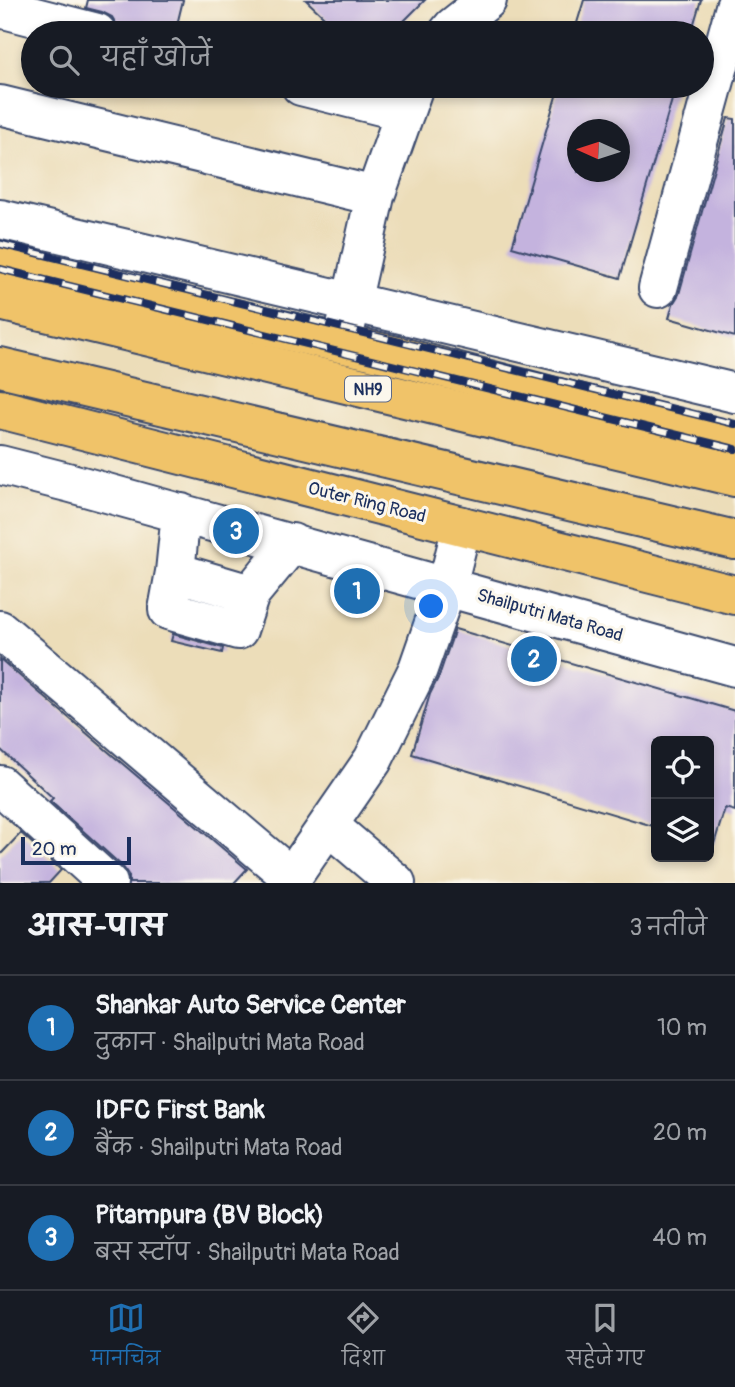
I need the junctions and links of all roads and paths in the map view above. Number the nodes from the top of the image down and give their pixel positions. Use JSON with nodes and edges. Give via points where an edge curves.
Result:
{"nodes":[{"id":1,"x":486,"y":0,"type":"edge"},
{"id":2,"x":735,"y":7,"type":"edge"},
{"id":3,"x":0,"y":8,"type":"edge"},
{"id":4,"x":50,"y":21,"type":"edge"},
{"id":5,"x":460,"y":21,"type":"edge"},
{"id":6,"x":714,"y":84,"type":"edge"},
{"id":7,"x":710,"y":98,"type":"edge"},
{"id":8,"x":409,"y":99,"type":"edge"},
{"id":9,"x":0,"y":105,"type":"edge"},
{"id":10,"x":375,"y":196,"type":"junction"},
{"id":11,"x":0,"y":219,"type":"edge"},
{"id":12,"x":0,"y":266,"type":"edge"},
{"id":13,"x":658,"y":288,"type":"dead end"},
{"id":14,"x":0,"y":301,"type":"edge"},
{"id":15,"x":351,"y":302,"type":"junction"},
{"id":16,"x":342,"y":344,"type":"junction"},
{"id":17,"x":0,"y":367,"type":"edge"},
{"id":18,"x":735,"y":393,"type":"edge"},
{"id":19,"x":0,"y":409,"type":"edge"},
{"id":20,"x":81,"y":429,"type":"junction"},
{"id":21,"x":735,"y":444,"type":"edge"},
{"id":22,"x":0,"y":465,"type":"edge"},
{"id":23,"x":735,"y":477,"type":"edge"},
{"id":24,"x":71,"y":482,"type":"junction"},
{"id":25,"x":181,"y":513,"type":"junction"},
{"id":26,"x":463,"y":526,"type":"junction"},
{"id":27,"x":735,"y":540,"type":"edge"},
{"id":28,"x":292,"y":543,"type":"junction"},
{"id":29,"x":447,"y":586,"type":"junction"},
{"id":30,"x":735,"y":595,"type":"edge"},
{"id":31,"x":0,"y":630,"type":"edge"},
{"id":32,"x":735,"y":667,"type":"edge"},
{"id":33,"x":0,"y":785,"type":"edge"},
{"id":34,"x":328,"y":825,"type":"junction"},
{"id":35,"x":290,"y":880,"type":"edge"},
{"id":36,"x":108,"y":883,"type":"edge"},
{"id":37,"x":396,"y":883,"type":"edge"}],
"edges":[{"from":1,"to":5,"type":"street"},
{"from":2,"to":6,"type":"street"},
{"from":3,"to":4,"type":"street"},
{"from":7,"to":13,"type":"street"},
{"from":8,"to":10,"type":"street"},
{"from":9,"to":10,"type":"street"},
{"from":10,"to":15,"type":"street"},
{"from":11,"to":15,"type":"street"},
{"from":12,"to":16,"type":"main road"},
{"from":14,"to":23,"type":"main road","number":"NH9"},
{"from":15,"to":16,"type":"street"},
{"from":15,"to":18,"type":"street"},
{"from":16,"to":21,"type":"main road"},
{"from":17,"to":27,"type":"main road"},
{"from":19,"to":20,"type":"main road","name":"Outer Ring Road"},
{"from":20,"to":24,"type":"street"},
{"from":20,"to":26,"type":"main road","name":"Outer Ring Road"},
{"from":22,"to":24,"type":"street","name":"Shailputri Mata Road"},
{"from":24,"to":25,"type":"street","name":"Shailputri Mata Road"},
{"from":25,"to":28,"type":"street","name":"Shailputri Mata Road"},
{"from":25,"to":28,"type":"street","via":[[168,610],[238,630],[250,594]]},
{"from":26,"to":29,"type":"street"},
{"from":26,"to":30,"type":"main road","name":"Outer Ring Road"},
{"from":28,"to":29,"type":"street","name":"Shailputri Mata Road"},
{"from":29,"to":32,"type":"street","name":"Shailputri Mata Road"},
{"from":29,"to":34,"type":"street","via":[[418,669],[390,726],[373,760]]},
{"from":31,"to":35,"type":"street"},
{"from":33,"to":36,"type":"street"},
{"from":34,"to":35,"type":"street"},
{"from":34,"to":37,"type":"street"}]}
